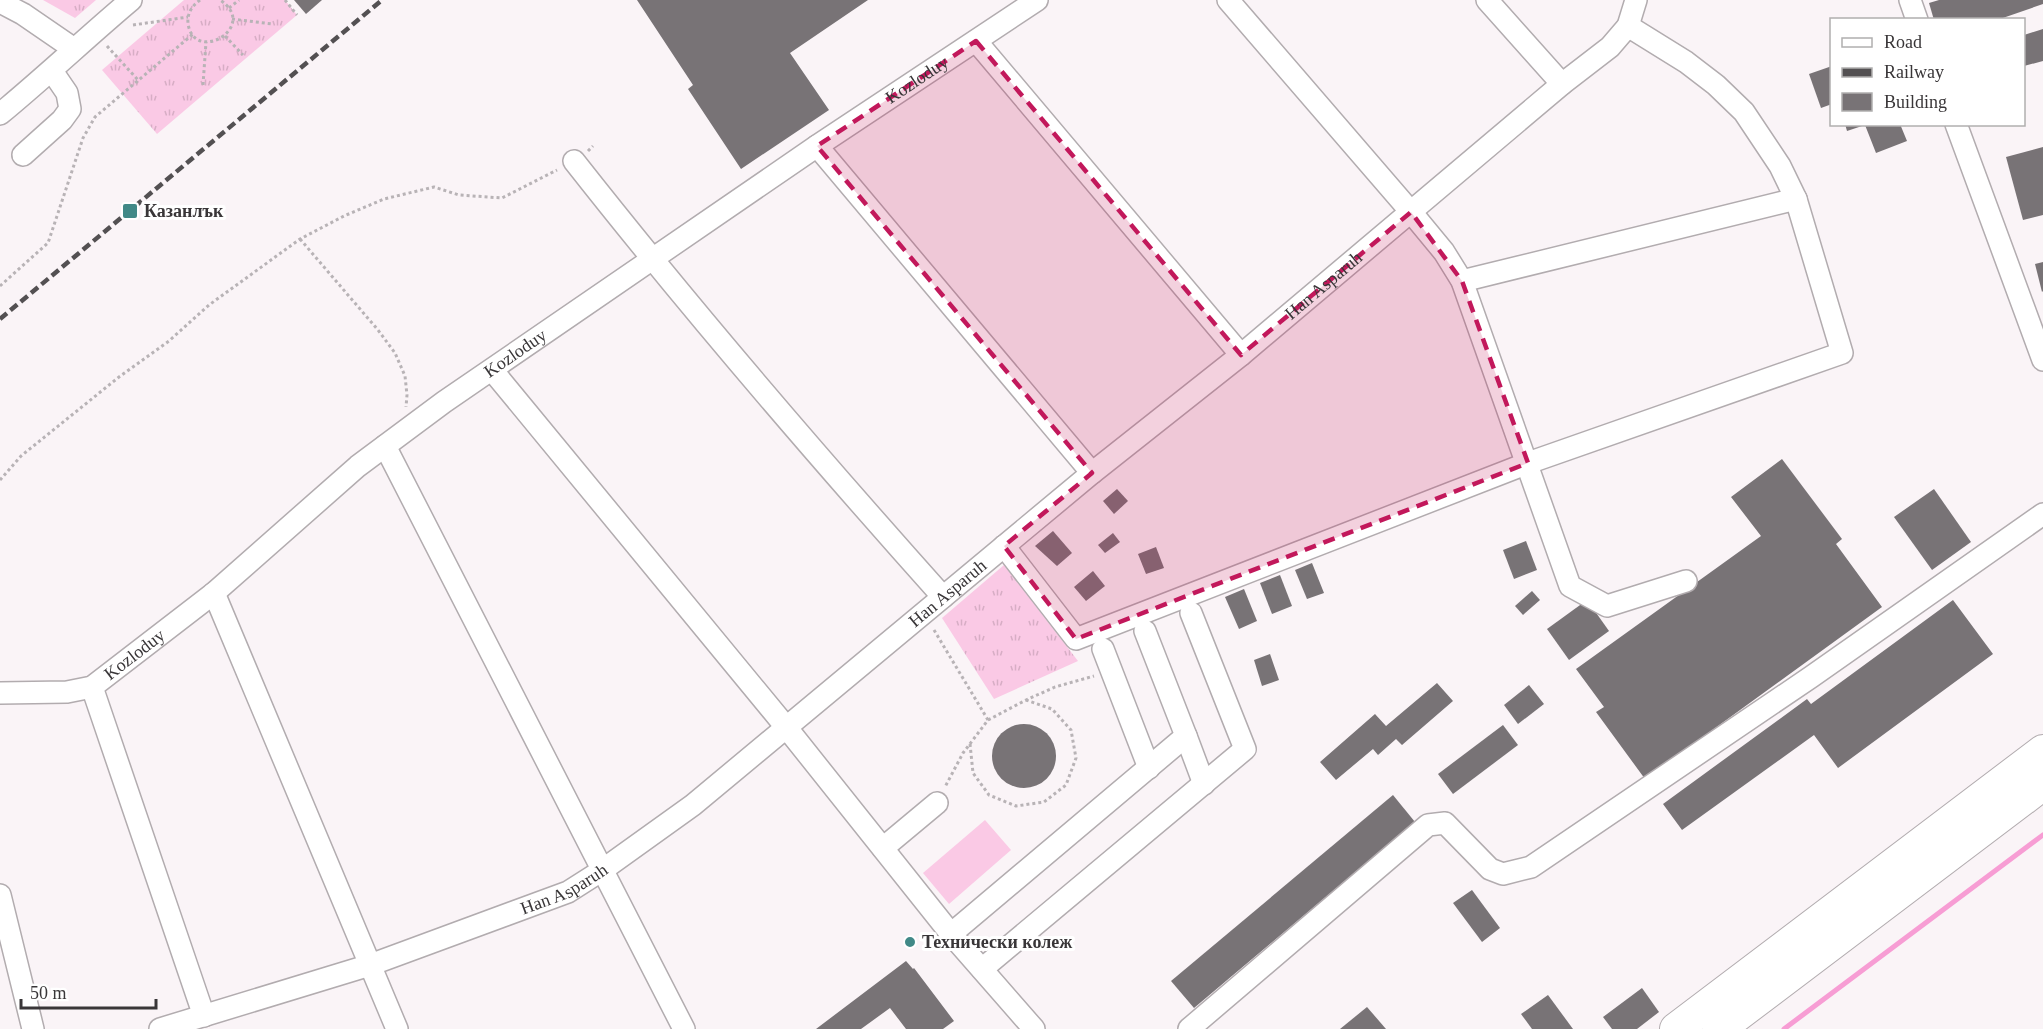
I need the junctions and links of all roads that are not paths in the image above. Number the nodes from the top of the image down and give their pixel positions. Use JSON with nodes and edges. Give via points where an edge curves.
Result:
{"nodes":[{"id":1,"x":131,"y":0,"type":"edge"},
{"id":2,"x":1037,"y":0,"type":"edge"},
{"id":3,"x":1228,"y":0,"type":"edge"},
{"id":4,"x":1487,"y":0,"type":"edge"},
{"id":5,"x":1636,"y":0,"type":"edge"},
{"id":6,"x":1910,"y":0,"type":"edge"},
{"id":7,"x":0,"y":2,"type":"edge"},
{"id":8,"x":1916,"y":18,"type":"edge"},
{"id":9,"x":1628,"y":26,"type":"junction"},
{"id":10,"x":976,"y":41,"type":"junction"},
{"id":11,"x":74,"y":49,"type":"junction"},
{"id":12,"x":52,"y":70,"type":"junction"},
{"id":13,"x":1562,"y":84,"type":"junction"},
{"id":14,"x":0,"y":114,"type":"edge"},
{"id":15,"x":1957,"y":126,"type":"edge"},
{"id":16,"x":817,"y":146,"type":"junction"},
{"id":17,"x":23,"y":155,"type":"dead end"},
{"id":18,"x":574,"y":161,"type":"road end"},
{"id":19,"x":1796,"y":199,"type":"junction"},
{"id":20,"x":1411,"y":212,"type":"junction"},
{"id":21,"x":651,"y":259,"type":"junction"},
{"id":22,"x":1462,"y":281,"type":"junction"},
{"id":23,"x":1241,"y":355,"type":"junction"},
{"id":24,"x":2043,"y":360,"type":"edge"},
{"id":25,"x":492,"y":370,"type":"junction"},
{"id":26,"x":385,"y":446,"type":"junction"},
{"id":27,"x":1528,"y":463,"type":"junction"},
{"id":28,"x":1092,"y":473,"type":"junction"},
{"id":29,"x":2043,"y":514,"type":"edge"},
{"id":30,"x":1004,"y":546,"type":"junction"},
{"id":31,"x":1686,"y":581,"type":"dead end"},
{"id":32,"x":214,"y":593,"type":"junction"},
{"id":33,"x":943,"y":597,"type":"junction"},
{"id":34,"x":1191,"y":613,"type":"dead end"},
{"id":35,"x":1145,"y":630,"type":"dead end"},
{"id":36,"x":1103,"y":649,"type":"dead end"},
{"id":37,"x":92,"y":687,"type":"junction"},
{"id":38,"x":0,"y":693,"type":"edge"},
{"id":39,"x":786,"y":727,"type":"junction"},
{"id":40,"x":1186,"y":736,"type":"junction"},
{"id":41,"x":2043,"y":751,"type":"edge"},
{"id":42,"x":1149,"y":768,"type":"junction"},
{"id":43,"x":1204,"y":784,"type":"junction"},
{"id":44,"x":2043,"y":784,"type":"edge"},
{"id":45,"x":937,"y":803,"type":"road end"},
{"id":46,"x":883,"y":848,"type":"junction"},
{"id":47,"x":601,"y":871,"type":"junction"},
{"id":48,"x":0,"y":895,"type":"edge"},
{"id":49,"x":951,"y":934,"type":"junction"},
{"id":50,"x":370,"y":965,"type":"junction"},
{"id":51,"x":982,"y":969,"type":"junction"},
{"id":52,"x":204,"y":1016,"type":"junction"},
{"id":53,"x":33,"y":1029,"type":"edge"},
{"id":54,"x":160,"y":1029,"type":"edge"},
{"id":55,"x":397,"y":1029,"type":"edge"},
{"id":56,"x":684,"y":1029,"type":"edge"},
{"id":57,"x":1034,"y":1029,"type":"edge"},
{"id":58,"x":1189,"y":1029,"type":"edge"},
{"id":59,"x":1676,"y":1029,"type":"edge"},
{"id":60,"x":1719,"y":1029,"type":"edge"}],
"edges":[{"from":1,"to":11,"type":"street"},
{"from":2,"to":10,"type":"street","name":"Kozloduy"},
{"from":3,"to":20,"type":"street"},
{"from":4,"to":13,"type":"street"},
{"from":5,"to":9,"type":"street","name":"Han Asparuh"},
{"from":6,"to":8,"type":"street"},
{"from":7,"to":11,"type":"street"},
{"from":9,"to":13,"type":"street","name":"Han Asparuh","via":[[1610,47]]},
{"from":9,"to":19,"type":"street","via":[[1686,62],[1744,112],[1780,166]]},
{"from":10,"to":16,"type":"street","name":"Kozloduy"},
{"from":10,"to":23,"type":"street"},
{"from":11,"to":12,"type":"street"},
{"from":12,"to":14,"type":"street"},
{"from":12,"to":17,"type":"street","via":[[67,93],[70,109]]},
{"from":13,"to":20,"type":"street","name":"Han Asparuh"},
{"from":15,"to":24,"type":"street"},
{"from":16,"to":21,"type":"street","name":"Kozloduy"},
{"from":16,"to":28,"type":"street"},
{"from":18,"to":21,"type":"street"},
{"from":19,"to":22,"type":"street"},
{"from":19,"to":27,"type":"street","via":[[1842,353]]},
{"from":20,"to":22,"type":"street"},
{"from":20,"to":23,"type":"street","name":"Han Asparuh"},
{"from":21,"to":25,"type":"street","name":"Kozloduy"},
{"from":21,"to":33,"type":"street","via":[[809,447]]},
{"from":22,"to":27,"type":"street"},
{"from":23,"to":28,"type":"street","name":"Han Asparuh"},
{"from":25,"to":26,"type":"street","name":"Kozloduy"},
{"from":25,"to":39,"type":"street"},
{"from":26,"to":32,"type":"street","name":"Kozloduy"},
{"from":26,"to":47,"type":"street"},
{"from":27,"to":30,"type":"street","via":[[1076,639]]},
{"from":27,"to":31,"type":"street","via":[[1570,586],[1607,606]]},
{"from":28,"to":30,"type":"street","name":"Han Asparuh"},
{"from":29,"to":58,"type":"street","via":[[1531,867],[1503,874],[1490,869],[1445,823],[1428,825]]},
{"from":30,"to":33,"type":"street","name":"Han Asparuh"},
{"from":32,"to":37,"type":"street","name":"Kozloduy"},
{"from":32,"to":50,"type":"street"},
{"from":33,"to":39,"type":"street","name":"Han Asparuh"},
{"from":34,"to":43,"type":"street","via":[[1245,750]]},
{"from":35,"to":40,"type":"street"},
{"from":36,"to":42,"type":"street"},
{"from":37,"to":38,"type":"street","name":"Kozloduy","via":[[67,692]]},
{"from":37,"to":52,"type":"street"},
{"from":39,"to":46,"type":"street"},
{"from":39,"to":47,"type":"street","name":"Han Asparuh","via":[[693,806]]},
{"from":40,"to":42,"type":"street"},
{"from":40,"to":43,"type":"street"},
{"from":41,"to":59,"type":"highway"},
{"from":42,"to":49,"type":"street"},
{"from":43,"to":51,"type":"street"},
{"from":44,"to":60,"type":"highway"},
{"from":45,"to":46,"type":"street"},
{"from":46,"to":49,"type":"street"},
{"from":47,"to":50,"type":"street","name":"Han Asparuh","via":[[568,892]]},
{"from":47,"to":56,"type":"street"},
{"from":48,"to":53,"type":"street"},
{"from":49,"to":51,"type":"street"},
{"from":50,"to":52,"type":"street","name":"Han Asparuh"},
{"from":50,"to":55,"type":"street"},
{"from":51,"to":57,"type":"street"},
{"from":52,"to":54,"type":"street","name":"Han Asparuh"}]}
